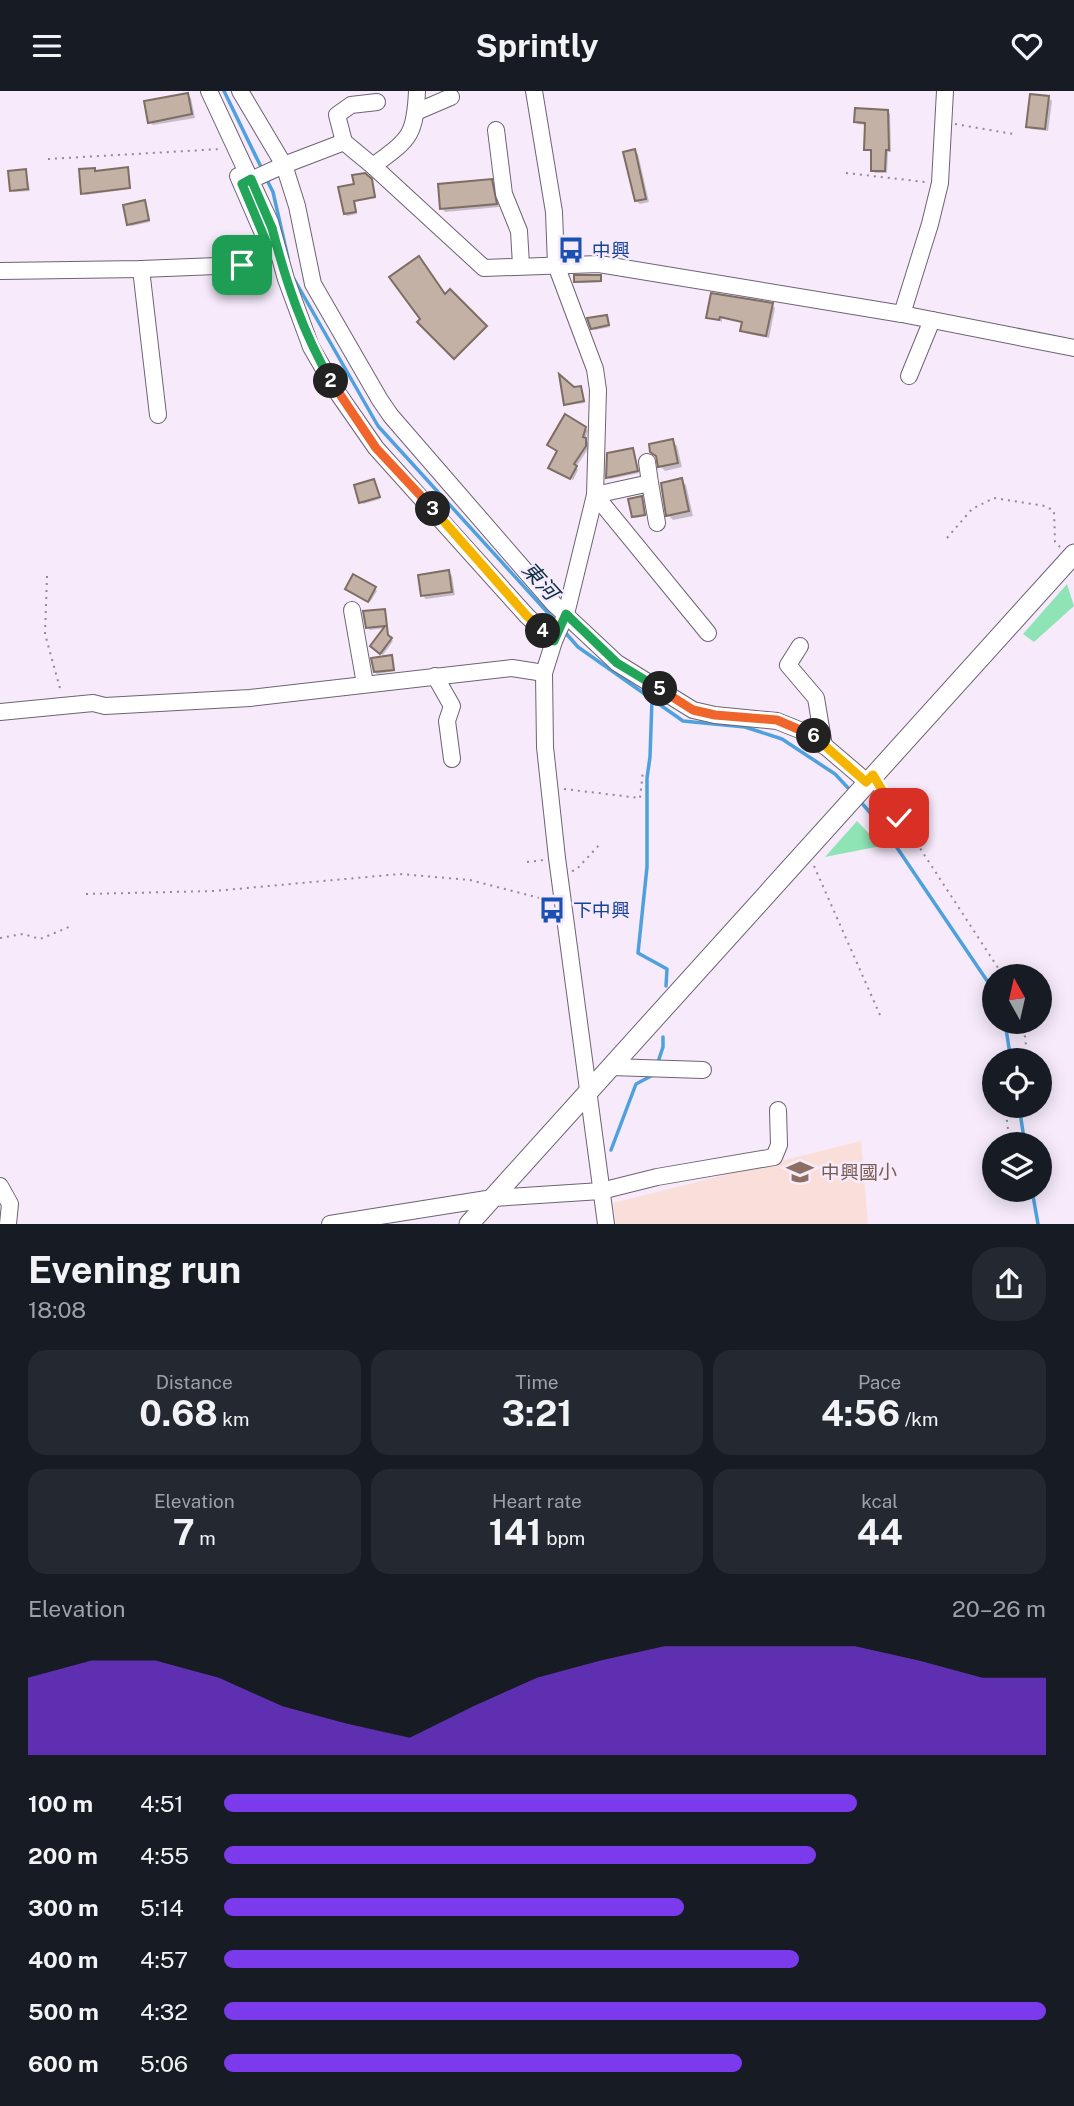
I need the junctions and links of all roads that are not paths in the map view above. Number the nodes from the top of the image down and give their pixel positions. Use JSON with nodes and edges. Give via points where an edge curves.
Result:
{"nodes":[{"id":1,"x":199,"y":91,"type":"edge"},
{"id":2,"x":209,"y":91,"type":"edge"},
{"id":3,"x":240,"y":91,"type":"edge"},
{"id":4,"x":417,"y":91,"type":"edge"},
{"id":5,"x":534,"y":91,"type":"edge"},
{"id":6,"x":945,"y":91,"type":"edge"},
{"id":7,"x":451,"y":97,"type":"dead end"},
{"id":8,"x":377,"y":102,"type":"dead end"},
{"id":9,"x":416,"y":112,"type":"junction"},
{"id":10,"x":496,"y":129,"type":"dead end"},
{"id":11,"x":344,"y":142,"type":"junction"},
{"id":12,"x":281,"y":166,"type":"junction"},
{"id":13,"x":373,"y":166,"type":"junction"},
{"id":14,"x":246,"y":181,"type":"junction"},
{"id":15,"x":521,"y":265,"type":"junction"},
{"id":16,"x":556,"y":265,"type":"junction"},
{"id":17,"x":141,"y":269,"type":"junction"},
{"id":18,"x":0,"y":271,"type":"edge"},
{"id":19,"x":902,"y":314,"type":"junction"},
{"id":20,"x":932,"y":320,"type":"junction"},
{"id":21,"x":1074,"y":348,"type":"edge"},
{"id":22,"x":909,"y":376,"type":"dead end"},
{"id":23,"x":159,"y":415,"type":"dead end"},
{"id":24,"x":647,"y":462,"type":"dead end"},
{"id":25,"x":650,"y":483,"type":"junction"},
{"id":26,"x":594,"y":495,"type":"junction"},
{"id":27,"x":657,"y":523,"type":"dead end"},
{"id":28,"x":1072,"y":556,"type":"edge"},
{"id":29,"x":352,"y":610,"type":"dead end"},
{"id":30,"x":566,"y":614,"type":"junction"},
{"id":31,"x":708,"y":633,"type":"dead end"},
{"id":32,"x":554,"y":641,"type":"junction"},
{"id":33,"x":800,"y":646,"type":"dead end"},
{"id":34,"x":544,"y":673,"type":"junction"},
{"id":35,"x":435,"y":677,"type":"junction"},
{"id":36,"x":365,"y":684,"type":"junction"},
{"id":37,"x":0,"y":712,"type":"edge"},
{"id":38,"x":824,"y":746,"type":"junction"},
{"id":39,"x":452,"y":759,"type":"dead end"},
{"id":40,"x":870,"y":778,"type":"junction"},
{"id":41,"x":611,"y":1067,"type":"junction"},
{"id":42,"x":703,"y":1070,"type":"dead end"},
{"id":43,"x":587,"y":1094,"type":"junction"},
{"id":44,"x":778,"y":1111,"type":"dead end"},
{"id":45,"x":0,"y":1186,"type":"edge"},
{"id":46,"x":601,"y":1191,"type":"junction"},
{"id":47,"x":493,"y":1198,"type":"junction"},
{"id":48,"x":8,"y":1224,"type":"edge"},
{"id":49,"x":330,"y":1224,"type":"edge"},
{"id":50,"x":469,"y":1224,"type":"edge"},
{"id":51,"x":606,"y":1224,"type":"edge"}],
"edges":[{"from":1,"to":14,"type":"street","via":[[225,149]]},
{"from":2,"to":14,"type":"street"},
{"from":3,"to":12,"type":"street"},
{"from":4,"to":9,"type":"street"},
{"from":5,"to":16,"type":"street","via":[[554,212]]},
{"from":6,"to":19,"type":"street","via":[[940,183]]},
{"from":7,"to":9,"type":"street"},
{"from":8,"to":11,"type":"street","via":[[351,106],[337,115]]},
{"from":9,"to":13,"type":"street","via":[[404,143]]},
{"from":10,"to":15,"type":"street","via":[[504,194],[519,231]]},
{"from":11,"to":12,"type":"street"},
{"from":11,"to":13,"type":"street"},
{"from":12,"to":14,"type":"street"},
{"from":12,"to":30,"type":"street","via":[[297,206],[313,284],[380,400]]},
{"from":13,"to":15,"type":"street","via":[[484,268]]},
{"from":14,"to":17,"type":"street","via":[[268,246],[257,257],[242,265]]},
{"from":14,"to":32,"type":"street","via":[[270,222],[311,347],[337,392],[376,448]]},
{"from":15,"to":16,"type":"street"},
{"from":16,"to":19,"type":"street","via":[[599,264]]},
{"from":16,"to":26,"type":"street","via":[[595,369]]},
{"from":17,"to":18,"type":"street"},
{"from":17,"to":23,"type":"street"},
{"from":19,"to":20,"type":"street"},
{"from":20,"to":21,"type":"street"},
{"from":20,"to":22,"type":"street"},
{"from":24,"to":25,"type":"street"},
{"from":25,"to":26,"type":"street"},
{"from":25,"to":27,"type":"street"},
{"from":26,"to":30,"type":"street"},
{"from":26,"to":31,"type":"street"},
{"from":28,"to":40,"type":"main road"},
{"from":29,"to":36,"type":"street"},
{"from":30,"to":32,"type":"street"},
{"from":30,"to":38,"type":"street","via":[[617,663],[693,710],[777,720],[812,735]]},
{"from":32,"to":34,"type":"street"},
{"from":33,"to":38,"type":"street","via":[[788,665],[816,698]]},
{"from":34,"to":35,"type":"street","via":[[512,668]]},
{"from":34,"to":43,"type":"street","via":[[545,747]]},
{"from":35,"to":36,"type":"street"},
{"from":35,"to":39,"type":"street","via":[[453,706],[447,721]]},
{"from":36,"to":37,"type":"street","via":[[250,698],[93,703]]},
{"from":38,"to":40,"type":"street"},
{"from":40,"to":41,"type":"main road"},
{"from":41,"to":42,"type":"street"},
{"from":41,"to":43,"type":"main road"},
{"from":43,"to":46,"type":"street"},
{"from":43,"to":47,"type":"main road"},
{"from":44,"to":46,"type":"street","via":[[779,1145],[774,1157]]},
{"from":45,"to":48,"type":"street","via":[[10,1204]]},
{"from":46,"to":47,"type":"street"},
{"from":46,"to":51,"type":"street"},
{"from":47,"to":49,"type":"street"},
{"from":47,"to":50,"type":"main road"}]}
